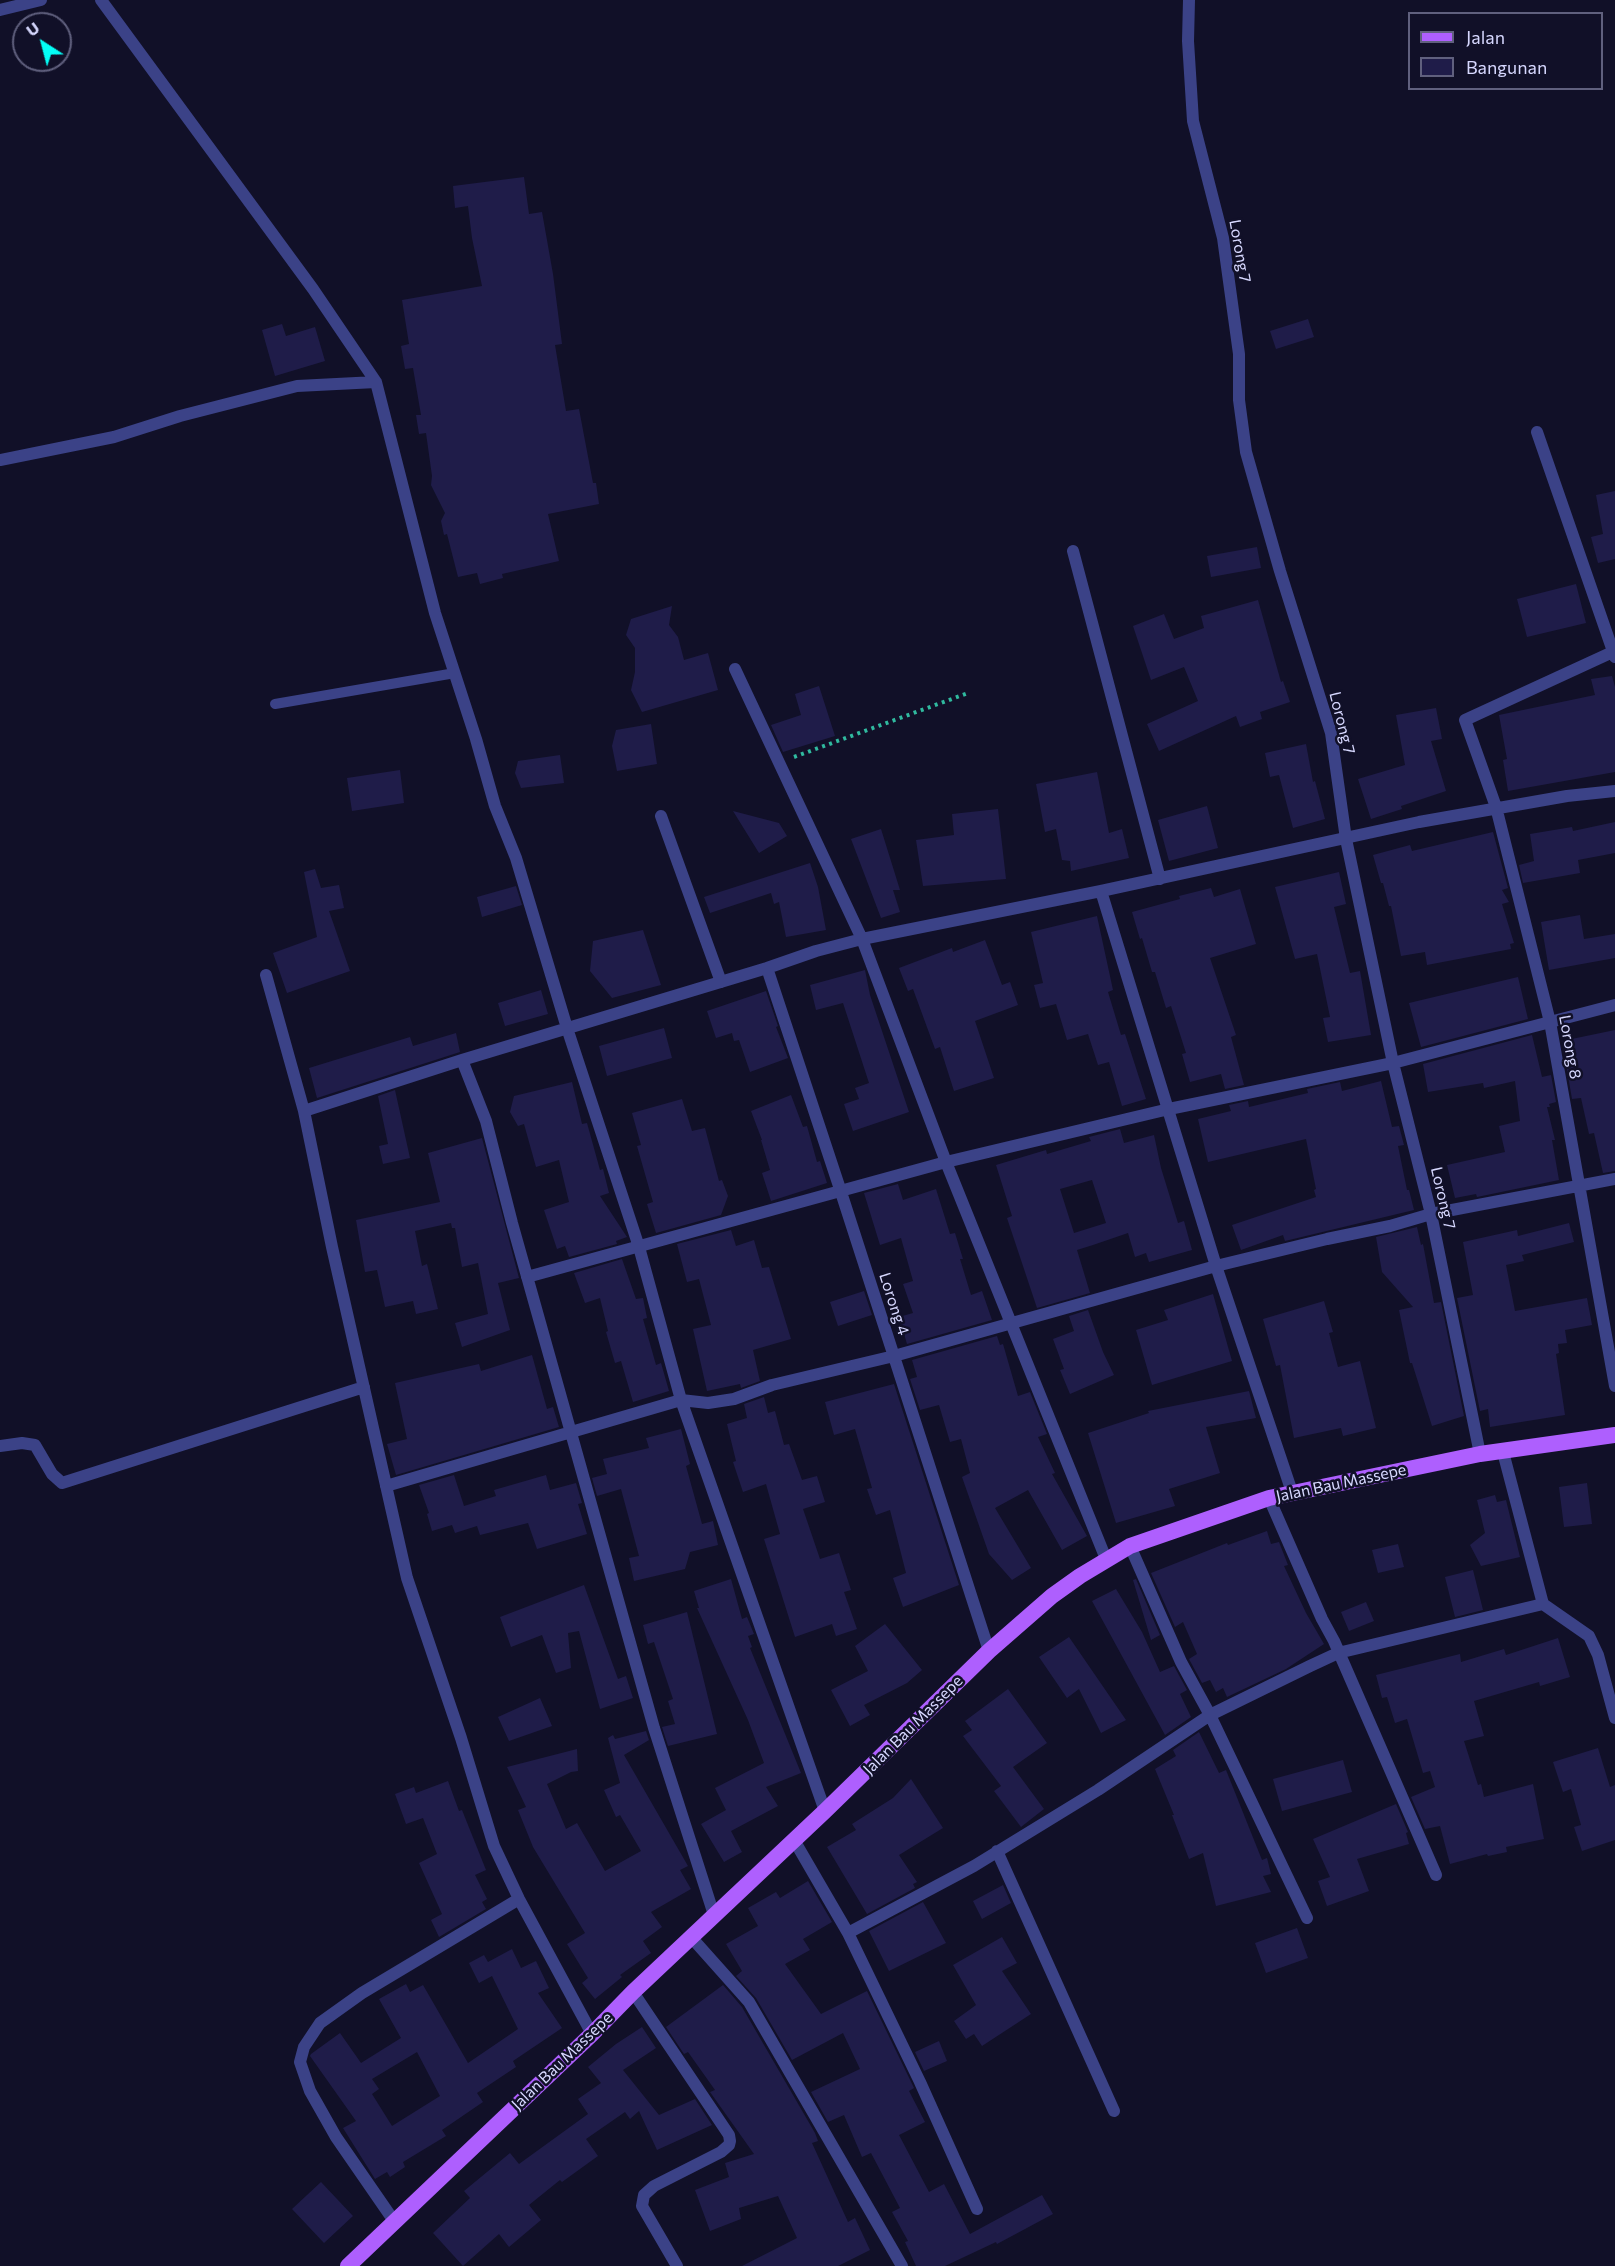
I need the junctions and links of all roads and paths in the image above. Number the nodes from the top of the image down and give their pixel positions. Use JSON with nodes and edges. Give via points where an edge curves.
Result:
{"nodes":[{"id":1,"x":41,"y":0,"type":"edge"},
{"id":2,"x":101,"y":0,"type":"edge"},
{"id":3,"x":1189,"y":0,"type":"edge"},
{"id":4,"x":0,"y":10,"type":"edge"},
{"id":5,"x":376,"y":382,"type":"junction"},
{"id":6,"x":1538,"y":432,"type":"dead end"},
{"id":7,"x":0,"y":460,"type":"edge"},
{"id":8,"x":1073,"y":551,"type":"dead end"},
{"id":9,"x":1615,"y":653,"type":"edge"},
{"id":10,"x":735,"y":669,"type":"dead end"},
{"id":11,"x":455,"y":673,"type":"junction"},
{"id":12,"x":968,"y":693,"type":"dead end"},
{"id":13,"x":275,"y":704,"type":"dead end"},
{"id":14,"x":779,"y":762,"type":"junction"},
{"id":15,"x":1615,"y":791,"type":"edge"},
{"id":16,"x":1496,"y":807,"type":"junction"},
{"id":17,"x":661,"y":816,"type":"dead end"},
{"id":18,"x":1346,"y":838,"type":"junction"},
{"id":19,"x":1160,"y":879,"type":"junction"},
{"id":20,"x":1101,"y":891,"type":"junction"},
{"id":21,"x":862,"y":939,"type":"junction"},
{"id":22,"x":767,"y":969,"type":"junction"},
{"id":23,"x":266,"y":975,"type":"dead end"},
{"id":24,"x":721,"y":982,"type":"junction"},
{"id":25,"x":1615,"y":1005,"type":"edge"},
{"id":26,"x":1550,"y":1022,"type":"junction"},
{"id":27,"x":567,"y":1028,"type":"junction"},
{"id":28,"x":462,"y":1060,"type":"junction"},
{"id":29,"x":1393,"y":1063,"type":"junction"},
{"id":30,"x":1169,"y":1109,"type":"junction"},
{"id":31,"x":304,"y":1111,"type":"junction"},
{"id":32,"x":946,"y":1162,"type":"junction"},
{"id":33,"x":1615,"y":1179,"type":"edge"},
{"id":34,"x":1578,"y":1185,"type":"junction"},
{"id":35,"x":840,"y":1189,"type":"junction"},
{"id":36,"x":1431,"y":1214,"type":"junction"},
{"id":37,"x":639,"y":1247,"type":"junction"},
{"id":38,"x":1216,"y":1266,"type":"junction"},
{"id":39,"x":527,"y":1277,"type":"junction"},
{"id":40,"x":1012,"y":1323,"type":"junction"},
{"id":41,"x":894,"y":1356,"type":"junction"},
{"id":42,"x":1615,"y":1386,"type":"edge"},
{"id":43,"x":364,"y":1387,"type":"junction"},
{"id":44,"x":681,"y":1400,"type":"junction"},
{"id":45,"x":570,"y":1434,"type":"junction"},
{"id":46,"x":1615,"y":1435,"type":"edge"},
{"id":47,"x":0,"y":1446,"type":"edge"},
{"id":48,"x":1503,"y":1452,"type":"junction"},
{"id":49,"x":1480,"y":1454,"type":"junction"},
{"id":50,"x":386,"y":1486,"type":"junction"},
{"id":51,"x":1292,"y":1492,"type":"junction"},
{"id":52,"x":1269,"y":1498,"type":"junction"},
{"id":53,"x":1130,"y":1546,"type":"junction"},
{"id":54,"x":1106,"y":1559,"type":"junction"},
{"id":55,"x":1543,"y":1604,"type":"junction"},
{"id":56,"x":989,"y":1651,"type":"junction"},
{"id":57,"x":1338,"y":1653,"type":"junction"},
{"id":58,"x":1210,"y":1715,"type":"junction"},
{"id":59,"x":1615,"y":1718,"type":"edge"},
{"id":60,"x":825,"y":1811,"type":"junction"},
{"id":61,"x":794,"y":1840,"type":"junction"},
{"id":62,"x":997,"y":1851,"type":"junction"},
{"id":63,"x":1436,"y":1875,"type":"dead end"},
{"id":64,"x":519,"y":1899,"type":"junction"},
{"id":65,"x":714,"y":1915,"type":"junction"},
{"id":66,"x":1307,"y":1918,"type":"dead end"},
{"id":67,"x":848,"y":1933,"type":"junction"},
{"id":68,"x":692,"y":1937,"type":"junction"},
{"id":69,"x":633,"y":1992,"type":"junction"},
{"id":70,"x":592,"y":2034,"type":"junction"},
{"id":71,"x":1114,"y":2111,"type":"dead end"},
{"id":72,"x":977,"y":2209,"type":"dead end"},
{"id":73,"x":394,"y":2221,"type":"junction"},
{"id":74,"x":348,"y":2266,"type":"edge"},
{"id":75,"x":677,"y":2266,"type":"edge"},
{"id":76,"x":902,"y":2266,"type":"edge"}],
"edges":[{"from":1,"to":4,"type":"street"},
{"from":2,"to":5,"type":"street","via":[[314,289]]},
{"from":3,"to":18,"type":"street","name":"Lorong 7","via":[[1193,121],[1223,238],[1239,354],[1239,400],[1246,452],[1331,734]]},
{"from":5,"to":7,"type":"street","via":[[297,387],[114,437]]},
{"from":5,"to":11,"type":"street","via":[[435,613]]},
{"from":6,"to":9,"type":"street"},
{"from":8,"to":19,"type":"street"},
{"from":9,"to":16,"type":"street","name":"Lorong 8","via":[[1465,720]]},
{"from":10,"to":14,"type":"street"},
{"from":11,"to":13,"type":"lane"},
{"from":11,"to":27,"type":"street"},
{"from":12,"to":14,"type":"path"},
{"from":14,"to":21,"type":"street"},
{"from":15,"to":16,"type":"street"},
{"from":16,"to":18,"type":"street"},
{"from":16,"to":26,"type":"street","name":"Lorong 8"},
{"from":17,"to":24,"type":"street"},
{"from":18,"to":19,"type":"street"},
{"from":18,"to":29,"type":"street","name":"Lorong 7"},
{"from":19,"to":20,"type":"street"},
{"from":20,"to":21,"type":"street"},
{"from":20,"to":30,"type":"street"},
{"from":21,"to":22,"type":"street"},
{"from":21,"to":32,"type":"street"},
{"from":22,"to":24,"type":"street"},
{"from":22,"to":35,"type":"street","name":"Lorong 4"},
{"from":23,"to":31,"type":"street"},
{"from":24,"to":27,"type":"street"},
{"from":25,"to":26,"type":"street"},
{"from":26,"to":29,"type":"street"},
{"from":26,"to":34,"type":"street","name":"Lorong 8"},
{"from":27,"to":28,"type":"street"},
{"from":27,"to":37,"type":"street"},
{"from":28,"to":31,"type":"street"},
{"from":28,"to":39,"type":"street","via":[[486,1121]]},
{"from":29,"to":30,"type":"street"},
{"from":29,"to":36,"type":"street","name":"Lorong 7"},
{"from":30,"to":32,"type":"street"},
{"from":30,"to":38,"type":"street"},
{"from":31,"to":43,"type":"street"},
{"from":32,"to":35,"type":"street"},
{"from":32,"to":40,"type":"street"},
{"from":33,"to":34,"type":"street"},
{"from":34,"to":36,"type":"street"},
{"from":34,"to":42,"type":"street","name":"Lorong 8"},
{"from":35,"to":37,"type":"street"},
{"from":35,"to":41,"type":"street","name":"Lorong 4"},
{"from":36,"to":38,"type":"street"},
{"from":36,"to":49,"type":"street","name":"Lorong 7"},
{"from":37,"to":39,"type":"street"},
{"from":37,"to":44,"type":"street"},
{"from":38,"to":40,"type":"street"},
{"from":38,"to":51,"type":"street"},
{"from":39,"to":45,"type":"street"},
{"from":40,"to":41,"type":"street"},
{"from":40,"to":54,"type":"street"},
{"from":41,"to":44,"type":"street","via":[[772,1385],[722,1402]]},
{"from":41,"to":56,"type":"street","name":"Lorong 4"},
{"from":43,"to":47,"type":"street","via":[[62,1483],[34,1446]]},
{"from":43,"to":50,"type":"street"},
{"from":44,"to":45,"type":"street"},
{"from":44,"to":60,"type":"street"},
{"from":45,"to":50,"type":"street"},
{"from":45,"to":65,"type":"street","via":[[654,1728]]},
{"from":46,"to":48,"type":"main road","name":"Jalan Bau Massepe"},
{"from":48,"to":49,"type":"main road","name":"Jalan Bau Massepe"},
{"from":48,"to":55,"type":"street"},
{"from":49,"to":51,"type":"main road","name":"Jalan Bau Massepe"},
{"from":50,"to":64,"type":"street","via":[[407,1578],[494,1846]]},
{"from":51,"to":52,"type":"main road","name":"Jalan Bau Massepe"},
{"from":52,"to":53,"type":"main road","name":"Jalan Bau Massepe"},
{"from":52,"to":57,"type":"street"},
{"from":53,"to":54,"type":"main road","name":"Jalan Bau Massepe"},
{"from":53,"to":58,"type":"street","via":[[1181,1662]]},
{"from":54,"to":56,"type":"main road","name":"Jalan Bau Massepe","via":[[1052,1596]]},
{"from":55,"to":57,"type":"street"},
{"from":55,"to":59,"type":"street","via":[[1589,1636],[1598,1654]]},
{"from":56,"to":60,"type":"main road","name":"Jalan Bau Massepe"},
{"from":57,"to":58,"type":"street"},
{"from":57,"to":63,"type":"street"},
{"from":58,"to":62,"type":"street"},
{"from":58,"to":66,"type":"street"},
{"from":60,"to":61,"type":"main road","name":"Jalan Bau Massepe"},
{"from":61,"to":65,"type":"main road","name":"Jalan Bau Massepe"},
{"from":61,"to":67,"type":"street"},
{"from":62,"to":67,"type":"street","via":[[929,1892]]},
{"from":62,"to":71,"type":"street"},
{"from":64,"to":70,"type":"street"},
{"from":64,"to":73,"type":"street","via":[[320,2023],[304,2048],[300,2062],[310,2091],[336,2137]]},
{"from":65,"to":68,"type":"main road","name":"Jalan Bau Massepe"},
{"from":67,"to":72,"type":"street"},
{"from":68,"to":69,"type":"main road","name":"Jalan Bau Massepe"},
{"from":68,"to":76,"type":"street","via":[[749,2002]]},
{"from":69,"to":70,"type":"main road","name":"Jalan Bau Massepe"},
{"from":69,"to":75,"type":"street","via":[[730,2141],[721,2152],[654,2186],[645,2195],[642,2206]]},
{"from":70,"to":73,"type":"main road","name":"Jalan Bau Massepe"},
{"from":73,"to":74,"type":"main road","name":"Jalan Bau Massepe"}]}
